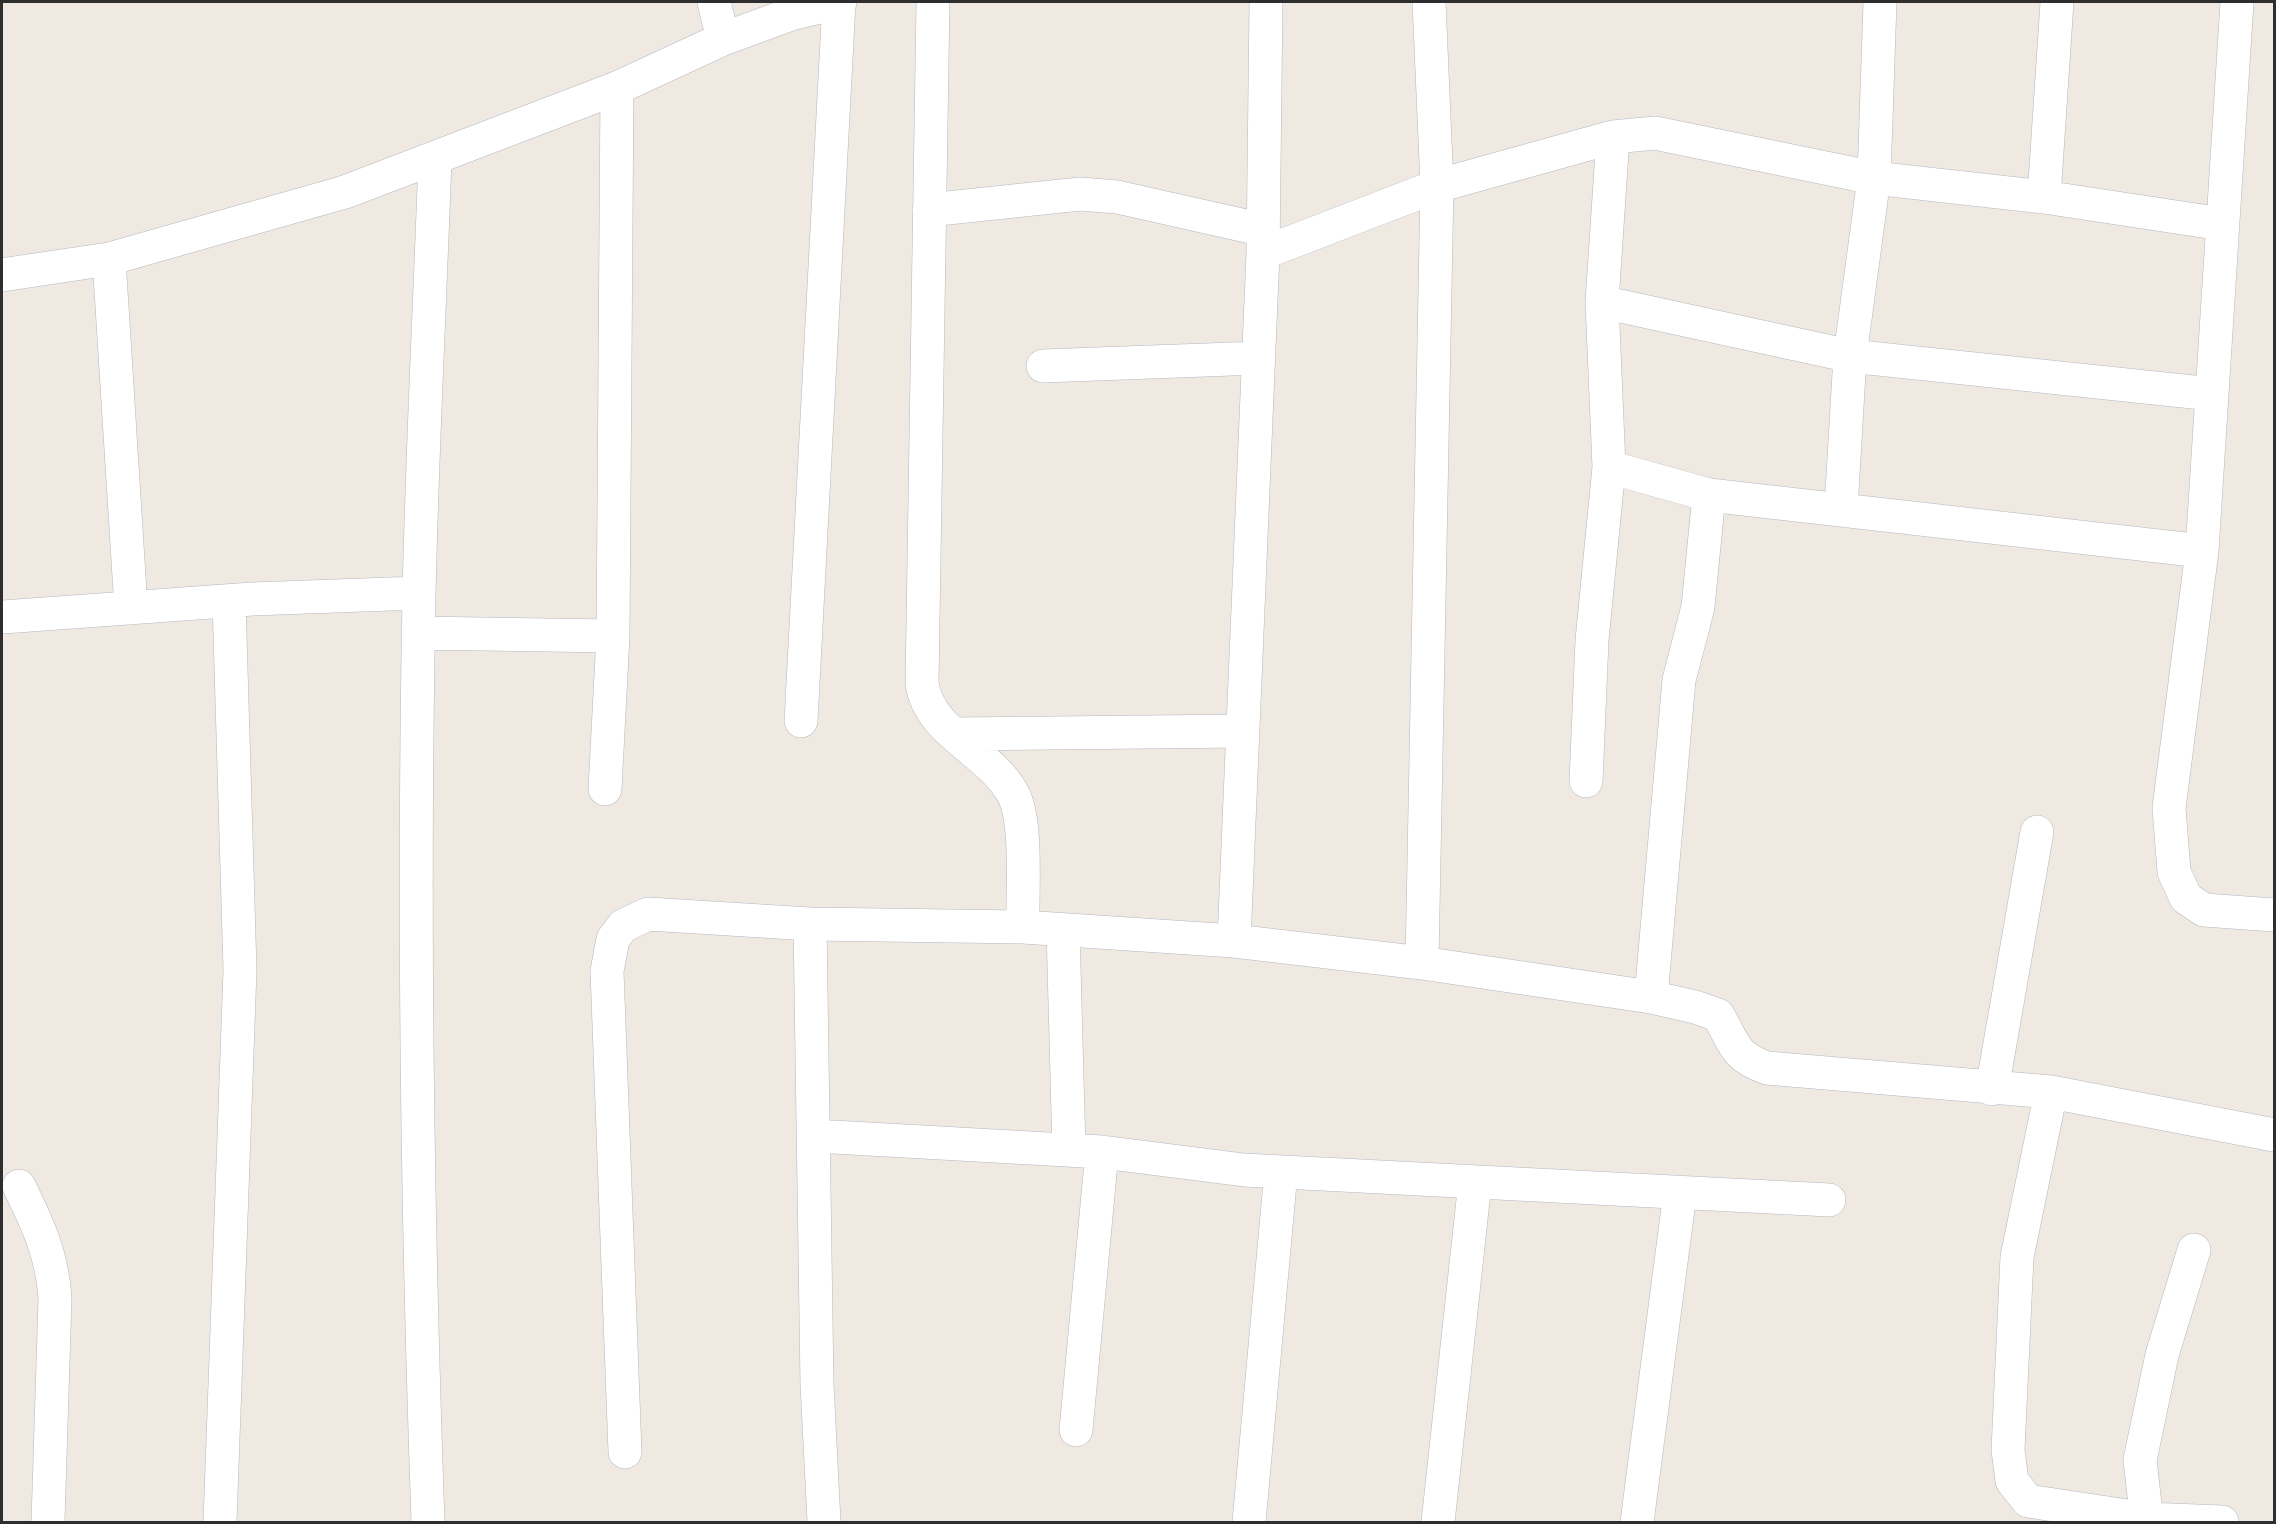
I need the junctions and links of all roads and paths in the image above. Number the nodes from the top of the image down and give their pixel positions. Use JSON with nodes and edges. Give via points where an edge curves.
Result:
{"nodes":[{"id":1,"x":714,"y":2,"type":"edge"},
{"id":2,"x":839,"y":2,"type":"edge"},
{"id":3,"x":933,"y":2,"type":"edge"},
{"id":4,"x":1266,"y":2,"type":"edge"},
{"id":5,"x":1429,"y":2,"type":"edge"},
{"id":6,"x":1880,"y":2,"type":"edge"},
{"id":7,"x":2057,"y":2,"type":"edge"},
{"id":8,"x":2237,"y":2,"type":"edge"},
{"id":9,"x":790,"y":8,"type":"edge"},
{"id":10,"x":723,"y":39,"type":"junction"},
{"id":11,"x":617,"y":88,"type":"junction"},
{"id":12,"x":1613,"y":137,"type":"junction"},
{"id":13,"x":435,"y":158,"type":"junction"},
{"id":14,"x":1874,"y":178,"type":"junction"},
{"id":15,"x":1437,"y":186,"type":"junction"},
{"id":16,"x":2044,"y":198,"type":"junction"},
{"id":17,"x":929,"y":210,"type":"junction"},
{"id":18,"x":2222,"y":224,"type":"junction"},
{"id":19,"x":1264,"y":242,"type":"junction"},
{"id":20,"x":109,"y":259,"type":"junction"},
{"id":21,"x":2,"y":275,"type":"edge"},
{"id":22,"x":1602,"y":302,"type":"junction"},
{"id":23,"x":1850,"y":356,"type":"junction"},
{"id":24,"x":1259,"y":358,"type":"junction"},
{"id":25,"x":1043,"y":366,"type":"dead end"},
{"id":26,"x":2212,"y":394,"type":"junction"},
{"id":27,"x":1609,"y":467,"type":"junction"},
{"id":28,"x":1709,"y":495,"type":"junction"},
{"id":29,"x":1841,"y":509,"type":"junction"},
{"id":30,"x":2202,"y":551,"type":"junction"},
{"id":31,"x":419,"y":593,"type":"junction"},
{"id":32,"x":229,"y":601,"type":"junction"},
{"id":33,"x":131,"y":608,"type":"junction"},
{"id":34,"x":3,"y":617,"type":"edge"},
{"id":35,"x":418,"y":633,"type":"junction"},
{"id":36,"x":613,"y":636,"type":"junction"},
{"id":37,"x":801,"y":721,"type":"dead end"},
{"id":38,"x":1243,"y":731,"type":"junction"},
{"id":39,"x":955,"y":734,"type":"junction"},
{"id":40,"x":1586,"y":781,"type":"dead end"},
{"id":41,"x":605,"y":789,"type":"dead end"},
{"id":42,"x":2037,"y":832,"type":"dead end"},
{"id":43,"x":2274,"y":915,"type":"edge"},
{"id":44,"x":810,"y":924,"type":"junction"},
{"id":45,"x":1023,"y":927,"type":"junction"},
{"id":46,"x":1063,"y":930,"type":"junction"},
{"id":47,"x":1234,"y":941,"type":"junction"},
{"id":48,"x":1422,"y":963,"type":"junction"},
{"id":49,"x":1651,"y":997,"type":"junction"},
{"id":50,"x":1992,"y":1089,"type":"junction"},
{"id":51,"x":2051,"y":1092,"type":"junction"},
{"id":52,"x":2274,"y":1135,"type":"edge"},
{"id":53,"x":815,"y":1136,"type":"junction"},
{"id":54,"x":1070,"y":1150,"type":"junction"},
{"id":55,"x":1102,"y":1152,"type":"junction"},
{"id":56,"x":1281,"y":1172,"type":"junction"},
{"id":57,"x":1475,"y":1182,"type":"junction"},
{"id":58,"x":19,"y":1186,"type":"dead end"},
{"id":59,"x":1680,"y":1193,"type":"junction"},
{"id":60,"x":1829,"y":1200,"type":"dead end"},
{"id":61,"x":2194,"y":1250,"type":"dead end"},
{"id":62,"x":1076,"y":1430,"type":"dead end"},
{"id":63,"x":625,"y":1452,"type":"dead end"},
{"id":64,"x":2147,"y":1521,"type":"edge"},
{"id":65,"x":48,"y":1522,"type":"edge"},
{"id":66,"x":220,"y":1522,"type":"edge"},
{"id":67,"x":428,"y":1522,"type":"edge"},
{"id":68,"x":824,"y":1522,"type":"edge"},
{"id":69,"x":1249,"y":1522,"type":"edge"},
{"id":70,"x":1438,"y":1522,"type":"edge"},
{"id":71,"x":1637,"y":1522,"type":"edge"},
{"id":72,"x":2222,"y":1522,"type":"edge"}],
"edges":[{"from":1,"to":10,"type":"street"},
{"from":2,"to":9,"type":"street"},
{"from":2,"to":37,"type":"street"},
{"from":3,"to":17,"type":"street"},
{"from":4,"to":19,"type":"street"},
{"from":5,"to":15,"type":"street"},
{"from":6,"to":14,"type":"street"},
{"from":7,"to":16,"type":"street"},
{"from":8,"to":18,"type":"street"},
{"from":9,"to":10,"type":"street"},
{"from":10,"to":11,"type":"street"},
{"from":11,"to":13,"type":"street"},
{"from":11,"to":36,"type":"street"},
{"from":12,"to":14,"type":"street","via":[[1654,133]]},
{"from":12,"to":15,"type":"street"},
{"from":12,"to":22,"type":"street"},
{"from":13,"to":20,"type":"street","via":[[345,192]]},
{"from":13,"to":31,"type":"street"},
{"from":14,"to":16,"type":"street"},
{"from":14,"to":23,"type":"street"},
{"from":15,"to":19,"type":"street"},
{"from":15,"to":48,"type":"street"},
{"from":16,"to":18,"type":"street"},
{"from":17,"to":19,"type":"street","via":[[1080,194],[1117,197]]},
{"from":17,"to":39,"type":"street","via":[[922,682],[924,700]]},
{"from":18,"to":26,"type":"street"},
{"from":19,"to":24,"type":"street"},
{"from":20,"to":21,"type":"street"},
{"from":20,"to":33,"type":"street"},
{"from":22,"to":23,"type":"street"},
{"from":22,"to":27,"type":"street"},
{"from":23,"to":26,"type":"street"},
{"from":23,"to":29,"type":"street"},
{"from":24,"to":25,"type":"street"},
{"from":24,"to":38,"type":"street"},
{"from":26,"to":30,"type":"street"},
{"from":27,"to":28,"type":"street"},
{"from":27,"to":40,"type":"street","via":[[1592,640]]},
{"from":28,"to":29,"type":"street"},
{"from":28,"to":49,"type":"street","via":[[1698,607],[1679,680]]},
{"from":29,"to":30,"type":"street"},
{"from":30,"to":43,"type":"street","via":[[2169,808],[2174,872],[2186,898],[2204,910]]},
{"from":31,"to":32,"type":"street"},
{"from":31,"to":35,"type":"street"},
{"from":32,"to":33,"type":"street"},
{"from":32,"to":66,"type":"street","via":[[240,970]]},
{"from":33,"to":34,"type":"street"},
{"from":35,"to":36,"type":"street"},
{"from":35,"to":67,"type":"street","via":[[416,822],[422,1370]]},
{"from":36,"to":41,"type":"street"},
{"from":38,"to":39,"type":"street"},
{"from":38,"to":47,"type":"street"},
{"from":39,"to":45,"type":"street","via":[[1004,778],[1015,797],[1021,817]]},
{"from":42,"to":50,"type":"street"},
{"from":44,"to":45,"type":"street"},
{"from":44,"to":53,"type":"street"},
{"from":44,"to":63,"type":"street","via":[[648,914],[623,926],[613,939],[607,971]]},
{"from":45,"to":46,"type":"street"},
{"from":46,"to":47,"type":"street"},
{"from":46,"to":54,"type":"street"},
{"from":47,"to":48,"type":"street"},
{"from":48,"to":49,"type":"street"},
{"from":49,"to":50,"type":"street","via":[[1718,1016],[1738,1053],[1767,1068]]},
{"from":50,"to":51,"type":"street"},
{"from":51,"to":52,"type":"street"},
{"from":51,"to":64,"type":"street","via":[[2017,1257],[2008,1450],[2012,1481],[2028,1501]]},
{"from":53,"to":54,"type":"street"},
{"from":53,"to":68,"type":"street","via":[[817,1384]]},
{"from":54,"to":55,"type":"street"},
{"from":55,"to":56,"type":"street"},
{"from":55,"to":62,"type":"street"},
{"from":56,"to":57,"type":"street"},
{"from":56,"to":69,"type":"street"},
{"from":57,"to":59,"type":"street"},
{"from":57,"to":70,"type":"street"},
{"from":58,"to":65,"type":"street","via":[[44,1239],[54,1278]]},
{"from":59,"to":60,"type":"street"},
{"from":59,"to":71,"type":"street"},
{"from":61,"to":64,"type":"street","via":[[2162,1355],[2140,1460]]},
{"from":64,"to":72,"type":"street"}]}
